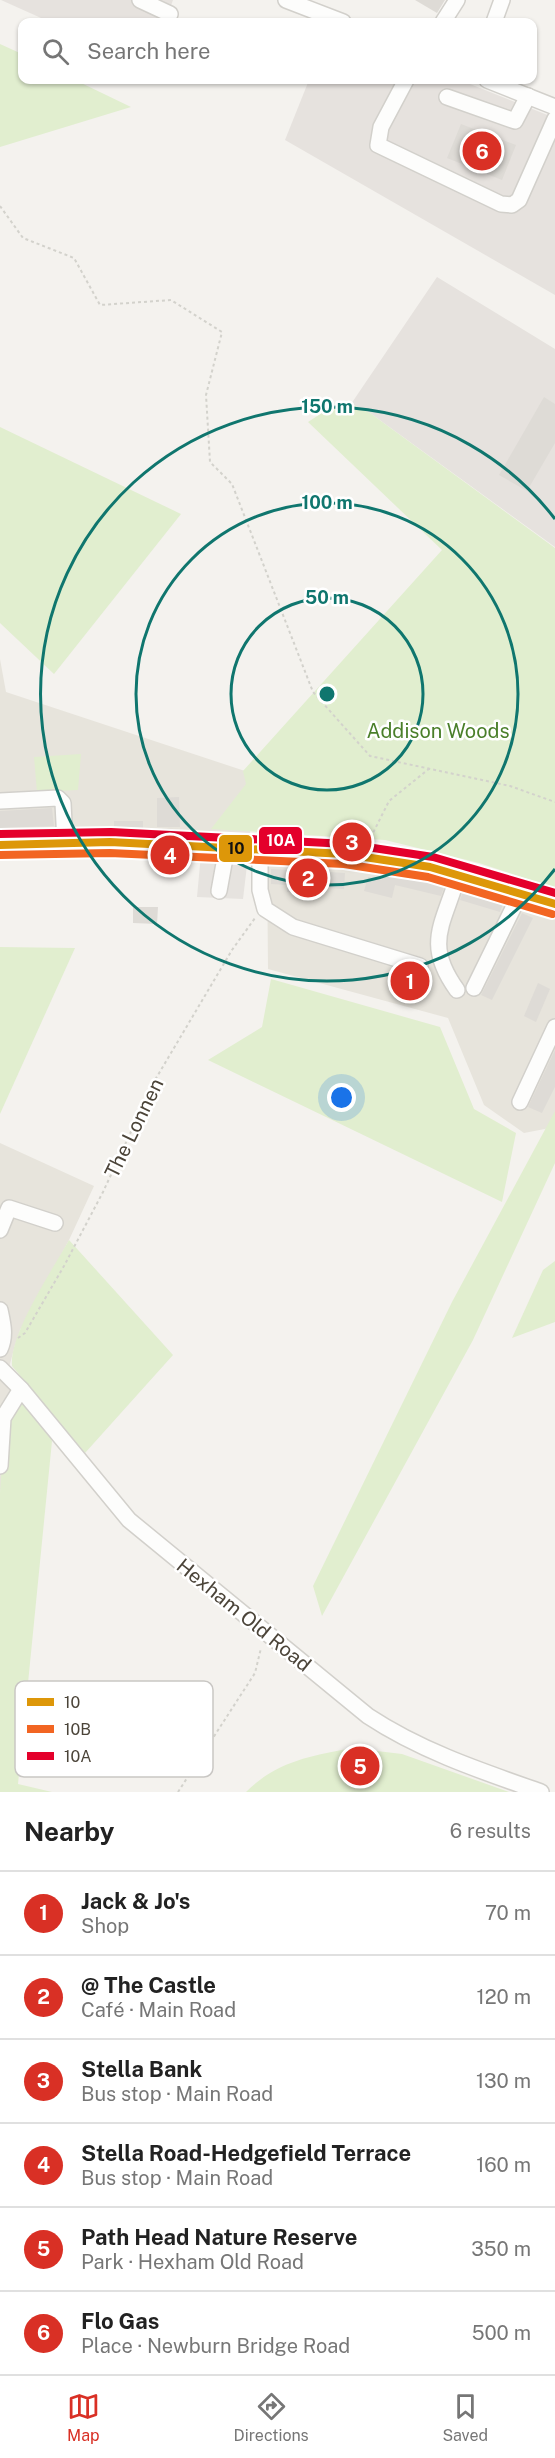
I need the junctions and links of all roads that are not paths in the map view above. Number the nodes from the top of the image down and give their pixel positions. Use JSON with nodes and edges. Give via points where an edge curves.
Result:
{"nodes":[{"id":1,"x":140,"y":0,"type":"edge"},
{"id":2,"x":286,"y":0,"type":"edge"},
{"id":3,"x":457,"y":0,"type":"edge"},
{"id":4,"x":502,"y":0,"type":"edge"},
{"id":5,"x":170,"y":14,"type":"dead end"},
{"id":6,"x":333,"y":18,"type":"edge"},
{"id":7,"x":446,"y":18,"type":"edge"},
{"id":8,"x":495,"y":18,"type":"edge"},
{"id":9,"x":404,"y":84,"type":"edge"},
{"id":10,"x":497,"y":84,"type":"edge"},
{"id":11,"x":528,"y":96,"type":"junction"},
{"id":12,"x":447,"y":97,"type":"dead end"},
{"id":13,"x":555,"y":107,"type":"edge"},
{"id":14,"x":555,"y":119,"type":"edge"},
{"id":15,"x":0,"y":801,"type":"edge"},
{"id":16,"x":65,"y":843,"type":"junction"},
{"id":17,"x":0,"y":845,"type":"edge"},
{"id":18,"x":227,"y":847,"type":"junction"},
{"id":19,"x":260,"y":849,"type":"junction"},
{"id":20,"x":458,"y":875,"type":"junction"},
{"id":21,"x":219,"y":891,"type":"dead end"},
{"id":22,"x":521,"y":892,"type":"junction"},
{"id":23,"x":555,"y":904,"type":"edge"},
{"id":24,"x":420,"y":966,"type":"dead end"},
{"id":25,"x":474,"y":988,"type":"dead end"},
{"id":26,"x":457,"y":990,"type":"dead end"},
{"id":27,"x":555,"y":1027,"type":"edge"},
{"id":28,"x":520,"y":1102,"type":"dead end"},
{"id":29,"x":4,"y":1205,"type":"edge"},
{"id":30,"x":55,"y":1223,"type":"dead end"},
{"id":31,"x":0,"y":1230,"type":"edge"},
{"id":32,"x":0,"y":1310,"type":"edge"},
{"id":33,"x":6,"y":1346,"type":"edge"},
{"id":34,"x":0,"y":1368,"type":"edge"},
{"id":35,"x":21,"y":1389,"type":"junction"},
{"id":36,"x":1,"y":1430,"type":"edge"},
{"id":37,"x":0,"y":1466,"type":"edge"},
{"id":38,"x":541,"y":1792,"type":"edge"}],
"edges":[{"from":1,"to":5,"type":"street"},
{"from":2,"to":6,"type":"street"},
{"from":3,"to":7,"type":"street"},
{"from":4,"to":8,"type":"street"},
{"from":9,"to":14,"type":"street","via":[[381,127],[378,145],[501,204],[512,205],[519,200]]},
{"from":10,"to":11,"type":"street"},
{"from":11,"to":12,"type":"street","via":[[515,121]]},
{"from":11,"to":13,"type":"street"},
{"from":15,"to":16,"type":"street","via":[[58,798],[63,803]]},
{"from":16,"to":17,"type":"main road"},
{"from":16,"to":18,"type":"main road"},
{"from":18,"to":19,"type":"main road"},
{"from":18,"to":21,"type":"street"},
{"from":19,"to":20,"type":"main road","via":[[362,856]]},
{"from":19,"to":24,"type":"street","via":[[260,890],[265,909],[293,927]]},
{"from":20,"to":22,"type":"main road"},
{"from":20,"to":26,"type":"street","via":[[437,931],[444,972]]},
{"from":22,"to":23,"type":"main road"},
{"from":22,"to":25,"type":"street"},
{"from":27,"to":28,"type":"street"},
{"from":29,"to":30,"type":"street"},
{"from":29,"to":31,"type":"street"},
{"from":32,"to":33,"type":"street"},
{"from":34,"to":35,"type":"street","name":"Hexham Old Road"},
{"from":35,"to":36,"type":"street","via":[[3,1418]]},
{"from":35,"to":38,"type":"street","name":"Hexham Old Road","via":[[129,1520],[368,1716],[432,1752]]},
{"from":36,"to":37,"type":"street"}]}
